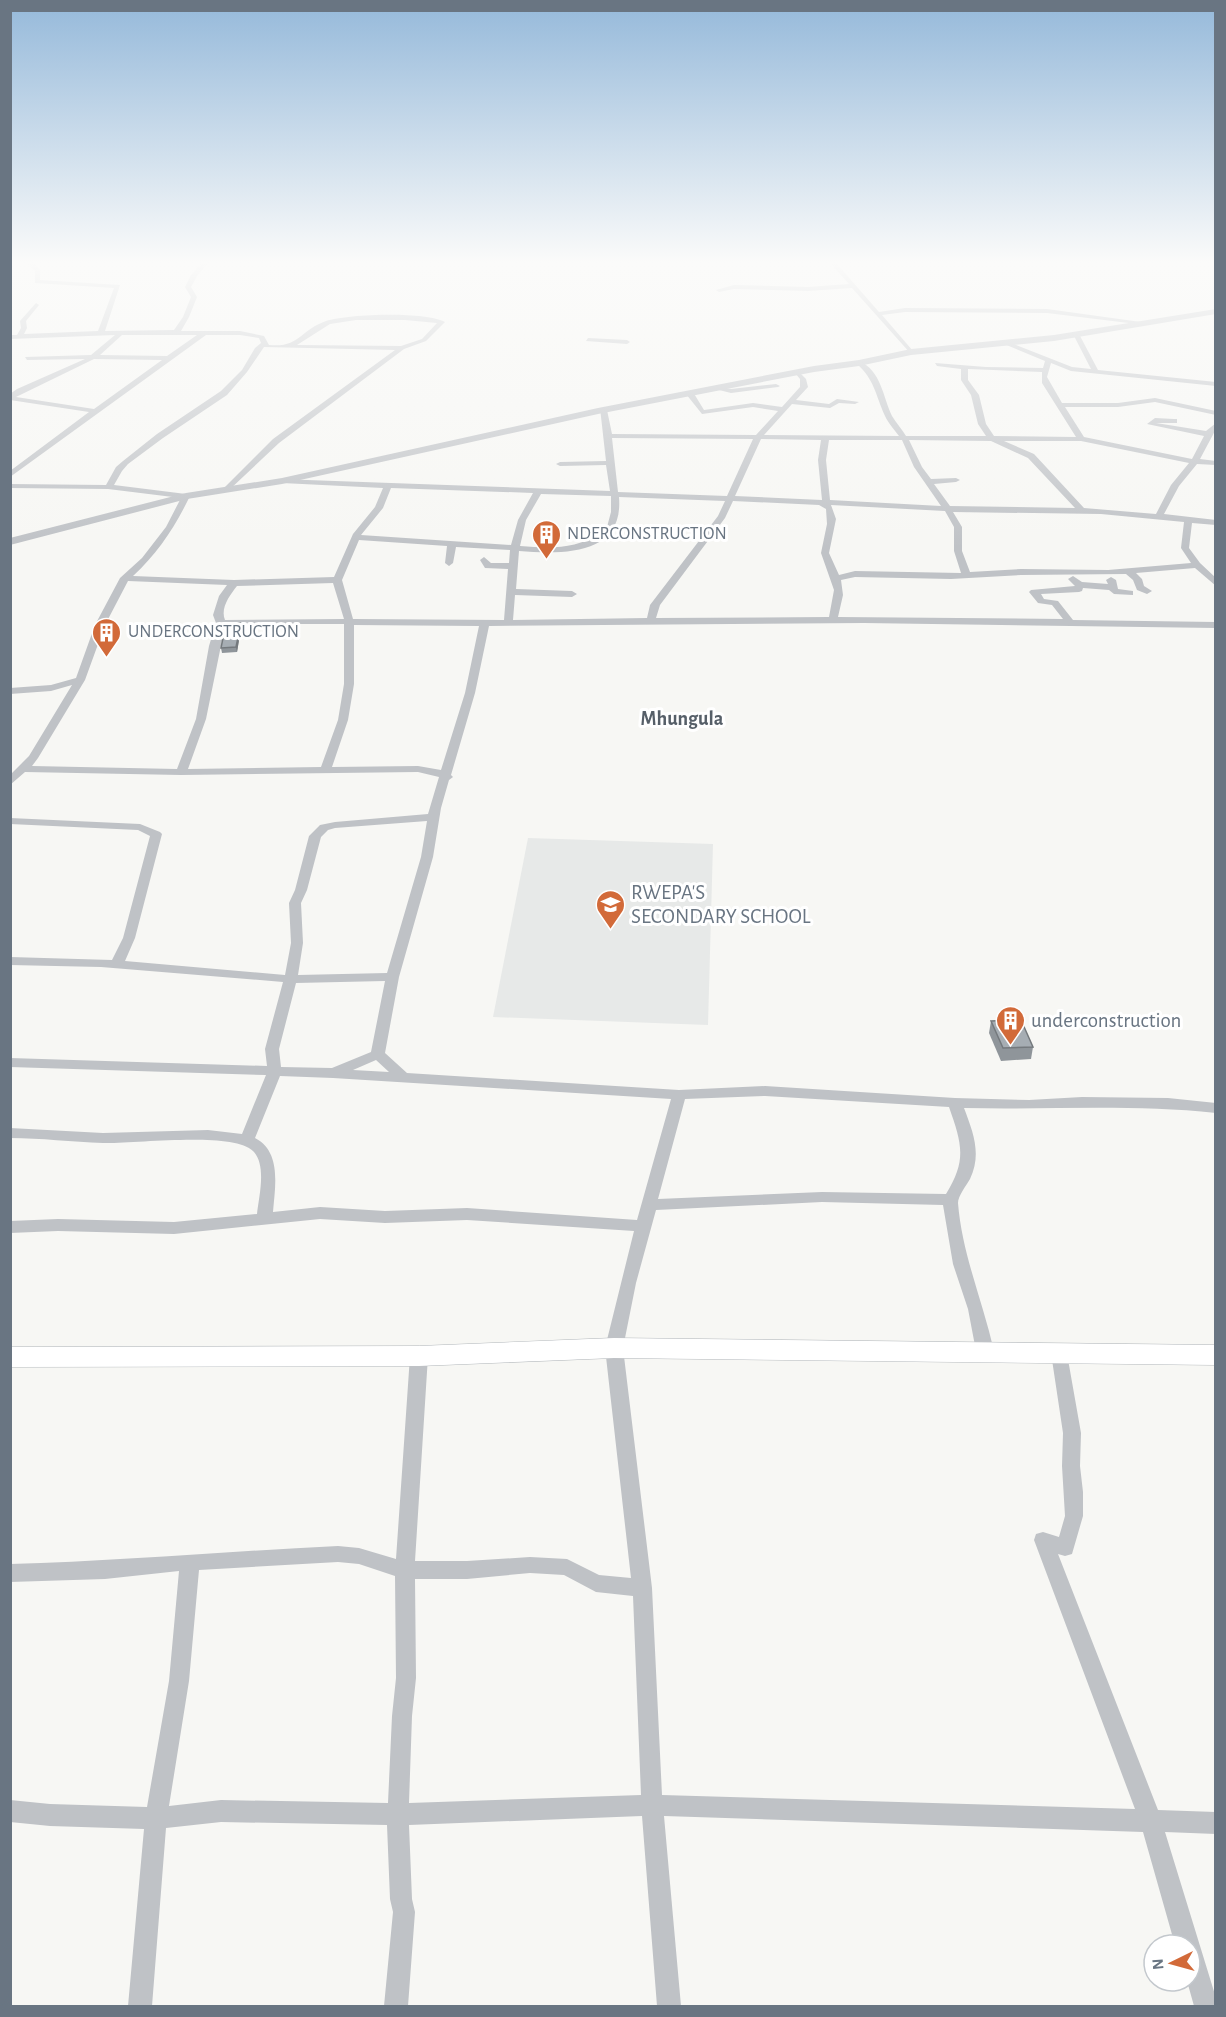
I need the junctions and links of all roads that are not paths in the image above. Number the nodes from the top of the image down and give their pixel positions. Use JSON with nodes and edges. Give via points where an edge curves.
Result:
{"nodes":[{"id":1,"x":90,"y":358,"type":"edge"},
{"id":2,"x":127,"y":358,"type":"edge"},
{"id":3,"x":164,"y":358,"type":"edge"},
{"id":4,"x":167,"y":358,"type":"edge"},
{"id":5,"x":252,"y":358,"type":"edge"},
{"id":6,"x":388,"y":358,"type":"edge"},
{"id":7,"x":882,"y":358,"type":"edge"},
{"id":8,"x":1089,"y":358,"type":"edge"},
{"id":9,"x":1049,"y":359,"type":"joint"},
{"id":10,"x":859,"y":363,"type":"junction"},
{"id":11,"x":937,"y":364,"type":"dead end"},
{"id":12,"x":965,"y":366,"type":"junction"},
{"id":13,"x":1046,"y":370,"type":"junction"},
{"id":14,"x":1096,"y":372,"type":"junction"},
{"id":15,"x":798,"y":373,"type":"junction"},
{"id":16,"x":1215,"y":384,"type":"edge"},
{"id":17,"x":776,"y":386,"type":"dead end"},
{"id":18,"x":719,"y":389,"type":"junction"},
{"id":19,"x":692,"y":397,"type":"junction"},
{"id":20,"x":11,"y":398,"type":"edge"},
{"id":21,"x":790,"y":402,"type":"junction"},
{"id":22,"x":855,"y":402,"type":"dead end"},
{"id":23,"x":1059,"y":405,"type":"junction"},
{"id":24,"x":783,"y":409,"type":"junction"},
{"id":25,"x":603,"y":410,"type":"junction"},
{"id":26,"x":95,"y":411,"type":"junction"},
{"id":27,"x":1215,"y":413,"type":"edge"},
{"id":28,"x":1174,"y":421,"type":"dead end"},
{"id":29,"x":1215,"y":425,"type":"edge"},
{"id":30,"x":1208,"y":434,"type":"junction"},
{"id":31,"x":610,"y":436,"type":"junction"},
{"id":32,"x":758,"y":437,"type":"junction"},
{"id":33,"x":991,"y":438,"type":"junction"},
{"id":34,"x":825,"y":439,"type":"junction"},
{"id":35,"x":905,"y":439,"type":"junction"},
{"id":36,"x":1081,"y":439,"type":"junction"},
{"id":37,"x":1195,"y":462,"type":"junction"},
{"id":38,"x":1215,"y":462,"type":"edge"},
{"id":39,"x":610,"y":463,"type":"junction"},
{"id":40,"x":560,"y":464,"type":"dead end"},
{"id":41,"x":10,"y":475,"type":"edge"},
{"id":42,"x":956,"y":480,"type":"dead end"},
{"id":43,"x":282,"y":481,"type":"junction"},
{"id":44,"x":928,"y":482,"type":"junction"},
{"id":45,"x":10,"y":486,"type":"edge"},
{"id":46,"x":388,"y":486,"type":"junction"},
{"id":47,"x":108,"y":487,"type":"junction"},
{"id":48,"x":228,"y":489,"type":"junction"},
{"id":49,"x":538,"y":491,"type":"junction"},
{"id":50,"x":617,"y":495,"type":"junction"},
{"id":51,"x":186,"y":496,"type":"junction"},
{"id":52,"x":731,"y":499,"type":"junction"},
{"id":53,"x":822,"y":501,"type":"junction"},
{"id":54,"x":948,"y":508,"type":"junction"},
{"id":55,"x":1082,"y":511,"type":"junction"},
{"id":56,"x":1159,"y":516,"type":"junction"},
{"id":57,"x":1188,"y":520,"type":"junction"},
{"id":58,"x":1215,"y":523,"type":"edge"},
{"id":59,"x":583,"y":530,"type":"dead end"},
{"id":60,"x":610,"y":530,"type":"junction"},
{"id":61,"x":356,"y":537,"type":"junction"},
{"id":62,"x":10,"y":542,"type":"edge"},
{"id":63,"x":452,"y":543,"type":"junction"},
{"id":64,"x":515,"y":549,"type":"junction"},
{"id":65,"x":484,"y":560,"type":"dead end"},
{"id":66,"x":449,"y":563,"type":"dead end"},
{"id":67,"x":1197,"y":565,"type":"junction"},
{"id":68,"x":514,"y":566,"type":"junction"},
{"id":69,"x":1128,"y":571,"type":"junction"},
{"id":70,"x":1108,"y":573,"type":"junction"},
{"id":71,"x":966,"y":575,"type":"junction"},
{"id":72,"x":1071,"y":577,"type":"dead end"},
{"id":73,"x":125,"y":579,"type":"junction"},
{"id":74,"x":836,"y":579,"type":"junction"},
{"id":75,"x":337,"y":580,"type":"junction"},
{"id":76,"x":1215,"y":583,"type":"edge"},
{"id":77,"x":234,"y":584,"type":"junction"},
{"id":78,"x":1113,"y":586,"type":"junction"},
{"id":79,"x":1079,"y":589,"type":"dead end"},
{"id":80,"x":1147,"y":591,"type":"dead end"},
{"id":81,"x":513,"y":592,"type":"junction"},
{"id":82,"x":1130,"y":593,"type":"dead end"},
{"id":83,"x":572,"y":594,"type":"dead end"},
{"id":84,"x":349,"y":621,"type":"junction"},
{"id":85,"x":651,"y":621,"type":"junction"},
{"id":86,"x":832,"y":621,"type":"junction"},
{"id":87,"x":221,"y":622,"type":"junction"},
{"id":88,"x":485,"y":622,"type":"junction"},
{"id":89,"x":508,"y":623,"type":"junction"},
{"id":90,"x":1071,"y":623,"type":"junction"},
{"id":91,"x":1215,"y":625,"type":"edge"},
{"id":92,"x":80,"y":680,"type":"junction"},
{"id":93,"x":51,"y":688,"type":"junction"},
{"id":94,"x":10,"y":691,"type":"edge"},
{"id":95,"x":72,"y":695,"type":"junction"},
{"id":96,"x":22,"y":769,"type":"junction"},
{"id":97,"x":325,"y":770,"type":"junction"},
{"id":98,"x":181,"y":772,"type":"junction"},
{"id":99,"x":447,"y":777,"type":"junction"},
{"id":100,"x":10,"y":782,"type":"edge"},
{"id":101,"x":434,"y":817,"type":"junction"},
{"id":102,"x":10,"y":821,"type":"edge"},
{"id":103,"x":10,"y":961,"type":"edge"},
{"id":104,"x":117,"y":964,"type":"junction"},
{"id":105,"x":392,"y":977,"type":"junction"},
{"id":106,"x":291,"y":979,"type":"junction"},
{"id":107,"x":378,"y":1054,"type":"junction"},
{"id":108,"x":10,"y":1062,"type":"edge"},
{"id":109,"x":275,"y":1071,"type":"junction"},
{"id":110,"x":333,"y":1072,"type":"junction"},
{"id":111,"x":403,"y":1077,"type":"junction"},
{"id":112,"x":679,"y":1095,"type":"junction"},
{"id":113,"x":956,"y":1103,"type":"junction"},
{"id":114,"x":1215,"y":1108,"type":"edge"},
{"id":115,"x":10,"y":1133,"type":"edge"},
{"id":116,"x":247,"y":1139,"type":"junction"},
{"id":117,"x":950,"y":1200,"type":"junction"},
{"id":118,"x":650,"y":1205,"type":"junction"},
{"id":119,"x":266,"y":1217,"type":"junction"},
{"id":120,"x":643,"y":1226,"type":"junction"},
{"id":121,"x":10,"y":1227,"type":"edge"},
{"id":122,"x":614,"y":1348,"type":"junction"},
{"id":123,"x":985,"y":1351,"type":"junction"},
{"id":124,"x":1060,"y":1353,"type":"junction"},
{"id":125,"x":1215,"y":1355,"type":"edge"},
{"id":126,"x":419,"y":1356,"type":"junction"},
{"id":127,"x":10,"y":1357,"type":"edge"},
{"id":128,"x":190,"y":1562,"type":"junction"},
{"id":129,"x":405,"y":1570,"type":"junction"},
{"id":130,"x":10,"y":1573,"type":"edge"},
{"id":131,"x":642,"y":1588,"type":"junction"},
{"id":132,"x":652,"y":1805,"type":"junction"},
{"id":133,"x":10,"y":1811,"type":"edge"},
{"id":134,"x":398,"y":1814,"type":"junction"},
{"id":135,"x":156,"y":1818,"type":"junction"},
{"id":136,"x":1150,"y":1820,"type":"junction"},
{"id":137,"x":1215,"y":1823,"type":"edge"},
{"id":138,"x":1183,"y":1933,"type":"edge"},
{"id":139,"x":140,"y":2007,"type":"edge"},
{"id":140,"x":396,"y":2007,"type":"edge"},
{"id":141,"x":669,"y":2007,"type":"edge"}],
"edges":[{"from":1,"to":20,"type":"street"},
{"from":2,"to":3,"type":"street"},
{"from":4,"to":26,"type":"street"},
{"from":5,"to":47,"type":"street","via":[[224,393],[119,468]]},
{"from":6,"to":48,"type":"street","via":[[276,441]]},
{"from":7,"to":10,"type":"street"},
{"from":8,"to":14,"type":"street"},
{"from":9,"to":13,"type":"street"},
{"from":9,"to":14,"type":"street","via":[[1071,369]]},
{"from":10,"to":15,"type":"street"},
{"from":10,"to":35,"type":"street","via":[[878,386],[888,417]]},
{"from":11,"to":12,"type":"street"},
{"from":12,"to":13,"type":"street"},
{"from":12,"to":33,"type":"street","via":[[964,380],[975,395],[982,424]]},
{"from":13,"to":23,"type":"street","via":[[1046,383]]},
{"from":14,"to":16,"type":"street"},
{"from":15,"to":18,"type":"street"},
{"from":15,"to":21,"type":"street","via":[[804,387]]},
{"from":17,"to":18,"type":"street"},
{"from":18,"to":19,"type":"street"},
{"from":19,"to":24,"type":"street","via":[[731,406]]},
{"from":19,"to":25,"type":"street"},
{"from":20,"to":26,"type":"street"},
{"from":21,"to":22,"type":"street","via":[[830,406],[837,401]]},
{"from":21,"to":24,"type":"street"},
{"from":23,"to":27,"type":"street","via":[[1118,405],[1155,400]]},
{"from":23,"to":36,"type":"street"},
{"from":24,"to":32,"type":"street"},
{"from":25,"to":31,"type":"street"},
{"from":25,"to":43,"type":"street"},
{"from":26,"to":41,"type":"street"},
{"from":28,"to":30,"type":"street","via":[[1155,420],[1151,424]]},
{"from":29,"to":30,"type":"street"},
{"from":30,"to":37,"type":"street"},
{"from":31,"to":32,"type":"street"},
{"from":31,"to":39,"type":"street"},
{"from":32,"to":34,"type":"street"},
{"from":32,"to":52,"type":"street"},
{"from":33,"to":35,"type":"street"},
{"from":33,"to":36,"type":"street"},
{"from":33,"to":55,"type":"street","via":[[1031,456]]},
{"from":34,"to":35,"type":"street"},
{"from":34,"to":53,"type":"street"},
{"from":35,"to":44,"type":"street"},
{"from":36,"to":37,"type":"street"},
{"from":37,"to":38,"type":"street"},
{"from":37,"to":56,"type":"street","via":[[1175,485]]},
{"from":39,"to":40,"type":"street"},
{"from":39,"to":50,"type":"street"},
{"from":42,"to":44,"type":"street"},
{"from":43,"to":46,"type":"street"},
{"from":43,"to":48,"type":"street"},
{"from":44,"to":54,"type":"street"},
{"from":45,"to":47,"type":"street"},
{"from":46,"to":49,"type":"street"},
{"from":46,"to":61,"type":"street","via":[[379,508]]},
{"from":47,"to":51,"type":"street"},
{"from":48,"to":51,"type":"street"},
{"from":49,"to":50,"type":"street"},
{"from":49,"to":64,"type":"street","via":[[522,521]]},
{"from":50,"to":52,"type":"street"},
{"from":50,"to":60,"type":"street"},
{"from":51,"to":62,"type":"street"},
{"from":51,"to":73,"type":"street","via":[[170,528],[146,560]]},
{"from":52,"to":53,"type":"street"},
{"from":52,"to":85,"type":"street","via":[[655,605]]},
{"from":53,"to":54,"type":"street"},
{"from":53,"to":74,"type":"street","via":[[831,511],[825,556]]},
{"from":54,"to":55,"type":"street"},
{"from":54,"to":71,"type":"street","via":[[958,527],[958,551]]},
{"from":55,"to":56,"type":"street"},
{"from":56,"to":57,"type":"street"},
{"from":57,"to":58,"type":"street"},
{"from":57,"to":67,"type":"street","via":[[1185,548]]},
{"from":59,"to":60,"type":"street"},
{"from":60,"to":64,"type":"street","via":[[594,542],[564,551]]},
{"from":61,"to":63,"type":"street"},
{"from":61,"to":75,"type":"street"},
{"from":63,"to":64,"type":"street"},
{"from":63,"to":66,"type":"street"},
{"from":64,"to":68,"type":"street"},
{"from":65,"to":68,"type":"street","via":[[488,566]]},
{"from":67,"to":69,"type":"street"},
{"from":67,"to":76,"type":"street"},
{"from":68,"to":81,"type":"street"},
{"from":69,"to":70,"type":"street"},
{"from":69,"to":80,"type":"street","via":[[1140,588]]},
{"from":70,"to":71,"type":"street"},
{"from":70,"to":78,"type":"street"},
{"from":71,"to":74,"type":"street","via":[[855,574]]},
{"from":72,"to":78,"type":"street","via":[[1079,585]]},
{"from":73,"to":77,"type":"street"},
{"from":73,"to":92,"type":"street","via":[[100,625]]},
{"from":74,"to":86,"type":"street","via":[[839,605]]},
{"from":75,"to":77,"type":"street"},
{"from":75,"to":84,"type":"street"},
{"from":77,"to":87,"type":"street","via":[[222,600],[218,615]]},
{"from":78,"to":82,"type":"street","via":[[1114,591]]},
{"from":79,"to":90,"type":"street","via":[[1034,592],[1041,601],[1055,603]]},
{"from":81,"to":83,"type":"street"},
{"from":81,"to":89,"type":"street"},
{"from":84,"to":87,"type":"street"},
{"from":84,"to":88,"type":"street"},
{"from":84,"to":97,"type":"street","via":[[349,684],[343,720]]},
{"from":85,"to":86,"type":"street"},
{"from":85,"to":89,"type":"street"},
{"from":86,"to":90,"type":"street"},
{"from":87,"to":98,"type":"street","via":[[213,644],[200,720]]},
{"from":88,"to":89,"type":"street"},
{"from":88,"to":99,"type":"street"},
{"from":90,"to":91,"type":"street"},
{"from":92,"to":93,"type":"street"},
{"from":92,"to":95,"type":"street"},
{"from":93,"to":94,"type":"street"},
{"from":93,"to":95,"type":"street"},
{"from":95,"to":96,"type":"street"},
{"from":96,"to":98,"type":"street"},
{"from":96,"to":100,"type":"street"},
{"from":97,"to":98,"type":"street"},
{"from":97,"to":99,"type":"street","via":[[418,769]]},
{"from":99,"to":101,"type":"street"},
{"from":101,"to":105,"type":"street","via":[[427,857]]},
{"from":101,"to":106,"type":"street","via":[[335,825],[319,830],[295,903],[297,944]]},
{"from":102,"to":104,"type":"street","via":[[140,827],[156,834],[129,938]]},
{"from":103,"to":104,"type":"street"},
{"from":104,"to":106,"type":"street"},
{"from":105,"to":106,"type":"street"},
{"from":105,"to":107,"type":"street"},
{"from":106,"to":109,"type":"street","via":[[272,1049]]},
{"from":107,"to":110,"type":"street"},
{"from":107,"to":111,"type":"street"},
{"from":108,"to":109,"type":"street"},
{"from":109,"to":110,"type":"street"},
{"from":109,"to":116,"type":"street"},
{"from":110,"to":111,"type":"street"},
{"from":111,"to":112,"type":"street"},
{"from":112,"to":113,"type":"street","via":[[765,1091]]},
{"from":112,"to":118,"type":"street"},
{"from":113,"to":114,"type":"street","via":[[1168,1103]]},
{"from":113,"to":117,"type":"street","via":[[970,1158],[963,1181]]},
{"from":115,"to":116,"type":"street"},
{"from":116,"to":119,"type":"street","via":[[262,1151],[268,1167]]},
{"from":117,"to":118,"type":"street","via":[[822,1197]]},
{"from":117,"to":123,"type":"street","via":[[961,1264]]},
{"from":118,"to":120,"type":"street"},
{"from":119,"to":120,"type":"street","via":[[320,1213],[385,1217],[466,1214]]},
{"from":119,"to":121,"type":"street","via":[[174,1228]]},
{"from":120,"to":122,"type":"street"},
{"from":122,"to":123,"type":"main road"},
{"from":122,"to":126,"type":"main road"},
{"from":122,"to":131,"type":"street"},
{"from":123,"to":124,"type":"main road"},
{"from":124,"to":125,"type":"main road"},
{"from":124,"to":136,"type":"street","via":[[1072,1433],[1074,1516],[1065,1548],[1043,1540]]},
{"from":126,"to":127,"type":"main road"},
{"from":126,"to":129,"type":"street"},
{"from":128,"to":129,"type":"street","via":[[338,1554]]},
{"from":128,"to":130,"type":"street"},
{"from":128,"to":135,"type":"street","via":[[179,1680]]},
{"from":129,"to":131,"type":"street","via":[[551,1565],[567,1567],[597,1583]]},
{"from":129,"to":134,"type":"street","via":[[406,1678]]},
{"from":131,"to":132,"type":"street"},
{"from":132,"to":134,"type":"street"},
{"from":132,"to":136,"type":"street"},
{"from":132,"to":141,"type":"street"},
{"from":133,"to":135,"type":"street"},
{"from":134,"to":135,"type":"street","via":[[221,1811]]},
{"from":134,"to":140,"type":"street","via":[[404,1912]]},
{"from":135,"to":139,"type":"street"},
{"from":136,"to":137,"type":"street"},
{"from":136,"to":138,"type":"street"}]}
